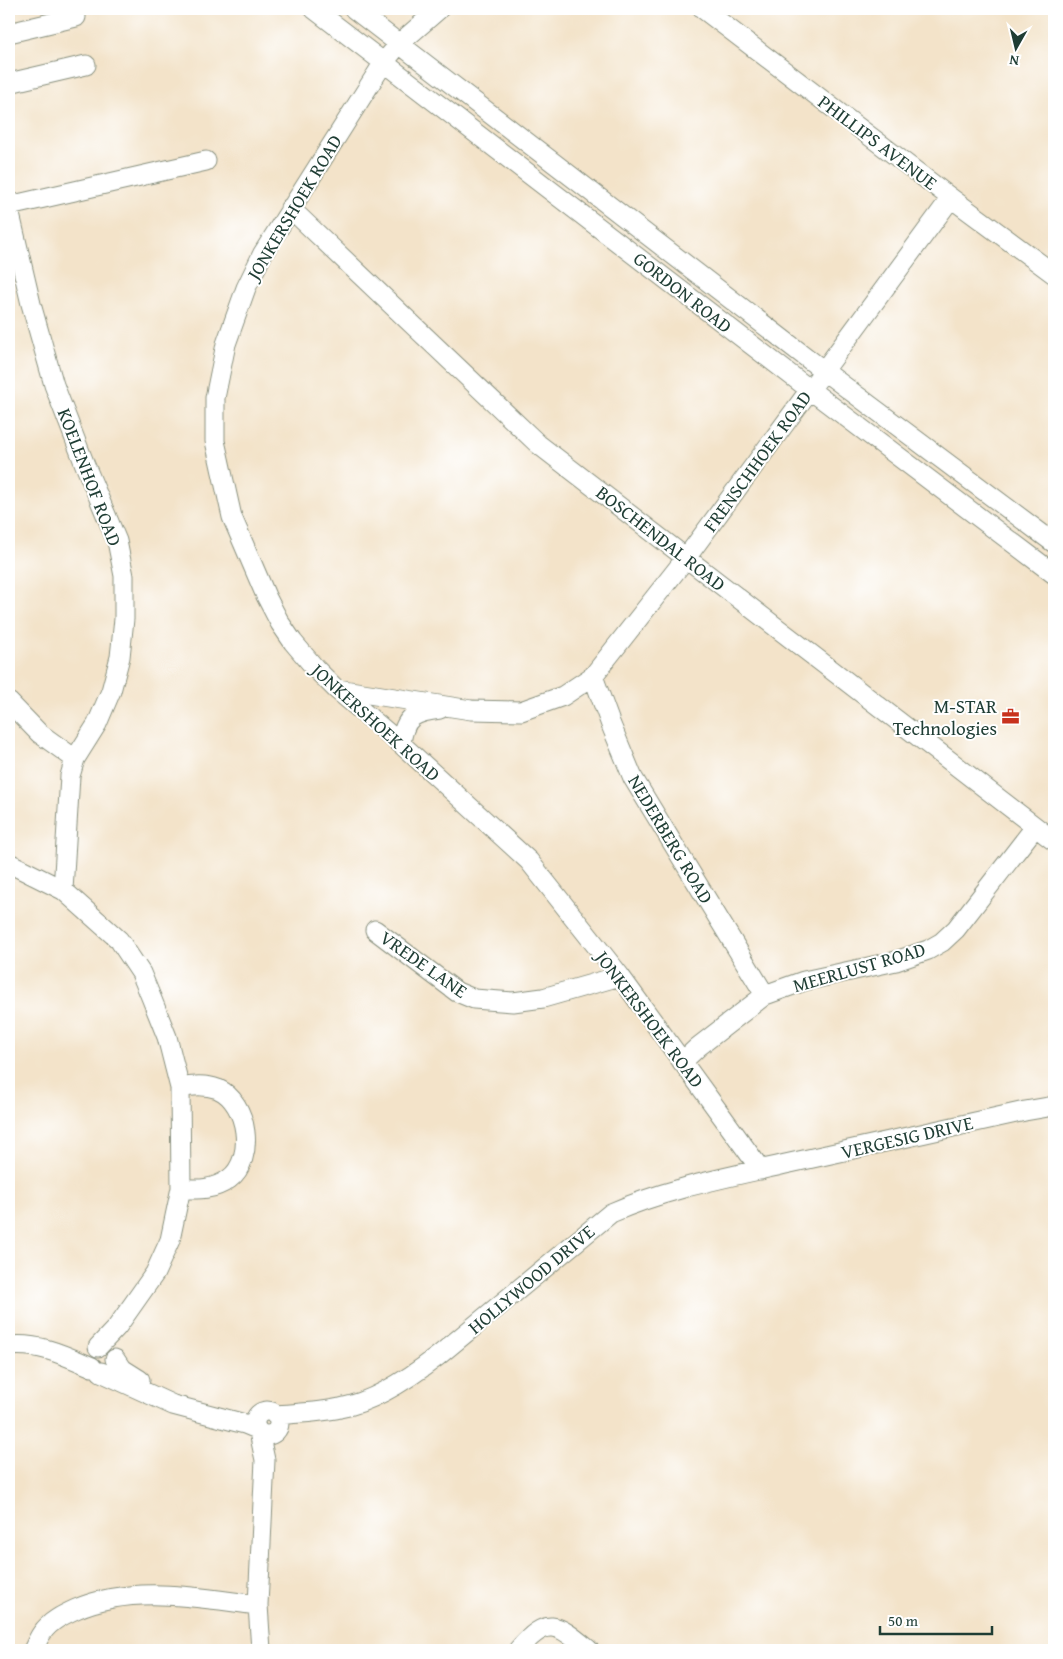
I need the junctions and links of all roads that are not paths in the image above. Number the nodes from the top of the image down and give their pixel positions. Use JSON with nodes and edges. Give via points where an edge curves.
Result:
{"nodes":[{"id":1,"x":314,"y":9,"type":"edge"},
{"id":2,"x":354,"y":9,"type":"edge"},
{"id":3,"x":439,"y":9,"type":"edge"},
{"id":4,"x":703,"y":9,"type":"edge"},
{"id":5,"x":76,"y":17,"type":"dead end"},
{"id":6,"x":9,"y":33,"type":"edge"},
{"id":7,"x":400,"y":43,"type":"junction"},
{"id":8,"x":384,"y":62,"type":"junction"},
{"id":9,"x":86,"y":65,"type":"dead end"},
{"id":10,"x":9,"y":83,"type":"edge"},
{"id":11,"x":206,"y":160,"type":"dead end"},
{"id":12,"x":951,"y":198,"type":"junction"},
{"id":13,"x":9,"y":208,"type":"edge"},
{"id":14,"x":290,"y":208,"type":"junction"},
{"id":15,"x":1054,"y":274,"type":"edge"},
{"id":16,"x":824,"y":371,"type":"junction"},
{"id":17,"x":809,"y":389,"type":"junction"},
{"id":18,"x":1054,"y":543,"type":"edge"},
{"id":19,"x":686,"y":558,"type":"junction"},
{"id":20,"x":1054,"y":574,"type":"edge"},
{"id":21,"x":593,"y":676,"type":"junction"},
{"id":22,"x":336,"y":689,"type":"junction"},
{"id":23,"x":9,"y":702,"type":"edge"},
{"id":24,"x":454,"y":706,"type":"junction"},
{"id":25,"x":400,"y":744,"type":"junction"},
{"id":26,"x":75,"y":760,"type":"junction"},
{"id":27,"x":1035,"y":827,"type":"junction"},
{"id":28,"x":1054,"y":841,"type":"edge"},
{"id":29,"x":9,"y":863,"type":"edge"},
{"id":30,"x":63,"y":890,"type":"junction"},
{"id":31,"x":375,"y":930,"type":"dead end"},
{"id":32,"x":620,"y":976,"type":"junction"},
{"id":33,"x":765,"y":995,"type":"junction"},
{"id":34,"x":682,"y":1062,"type":"junction"},
{"id":35,"x":180,"y":1088,"type":"junction"},
{"id":36,"x":1054,"y":1106,"type":"edge"},
{"id":37,"x":761,"y":1170,"type":"junction"},
{"id":38,"x":181,"y":1188,"type":"junction"},
{"id":39,"x":9,"y":1346,"type":"edge"},
{"id":40,"x":102,"y":1358,"type":"junction"},
{"id":41,"x":267,"y":1425,"type":"junction"},
{"id":42,"x":258,"y":1605,"type":"junction"},
{"id":43,"x":33,"y":1650,"type":"edge"},
{"id":44,"x":261,"y":1650,"type":"edge"},
{"id":45,"x":518,"y":1650,"type":"edge"},
{"id":46,"x":589,"y":1650,"type":"edge"}],
"edges":[{"from":1,"to":8,"type":"street","name":"GORDON ROAD"},
{"from":2,"to":7,"type":"street","name":"GORDON ROAD"},
{"from":3,"to":7,"type":"street","name":"JONKERSHOEK ROAD"},
{"from":4,"to":12,"type":"street","name":"PHILLIPS AVENUE"},
{"from":5,"to":6,"type":"street"},
{"from":7,"to":8,"type":"street","name":"JONKERSHOEK ROAD"},
{"from":7,"to":16,"type":"street","name":"GORDON ROAD"},
{"from":8,"to":14,"type":"street","name":"JONKERSHOEK ROAD"},
{"from":8,"to":17,"type":"street","name":"GORDON ROAD"},
{"from":9,"to":10,"type":"street"},
{"from":11,"to":13,"type":"street"},
{"from":12,"to":15,"type":"street","name":"PHILLIPS AVENUE"},
{"from":12,"to":16,"type":"street","name":"FRENSCHHOEK ROAD"},
{"from":13,"to":26,"type":"street","name":"KOELENHOF ROAD","via":[[54,384],[117,541],[124,576],[120,657],[111,691],[97,724]]},
{"from":14,"to":19,"type":"street","name":"BOSCHENDAL ROAD","via":[[538,444]]},
{"from":14,"to":22,"type":"street","name":"JONKERSHOEK ROAD","via":[[246,288],[226,344],[215,398],[215,441],[232,517],[266,596],[293,642]]},
{"from":16,"to":17,"type":"street","name":"FRENSCHHOEK ROAD"},
{"from":16,"to":18,"type":"street","name":"GORDON ROAD"},
{"from":17,"to":19,"type":"street","name":"FRENSCHHOEK ROAD"},
{"from":17,"to":20,"type":"street","name":"GORDON ROAD"},
{"from":19,"to":21,"type":"street","name":"FRENSCHHOEK ROAD"},
{"from":19,"to":27,"type":"street","name":"BOSCHENDAL ROAD"},
{"from":21,"to":24,"type":"street","name":"FRENSCHHOEK ROAD","via":[[563,696],[521,711]]},
{"from":21,"to":33,"type":"street","name":"NEDERBERG ROAD","via":[[633,778]]},
{"from":22,"to":24,"type":"street","name":"FRENSCHHOEK ROAD"},
{"from":22,"to":25,"type":"street","name":"JONKERSHOEK ROAD"},
{"from":23,"to":26,"type":"street","via":[[39,733]]},
{"from":24,"to":25,"type":"street","via":[[417,713],[407,722]]},
{"from":25,"to":32,"type":"street","name":"JONKERSHOEK ROAD","via":[[529,861]]},
{"from":26,"to":30,"type":"street","name":"KOELENHOF ROAD","via":[[70,776]]},
{"from":27,"to":28,"type":"street","name":"BOSCHENDAL ROAD"},
{"from":27,"to":33,"type":"street","name":"MEERLUST ROAD","via":[[956,929],[935,946],[896,961],[804,981]]},
{"from":29,"to":30,"type":"street"},
{"from":30,"to":35,"type":"street","via":[[119,940],[141,973],[166,1037]]},
{"from":31,"to":32,"type":"street","name":"VREDE LANE","via":[[457,992],[474,999],[512,1002],[543,998]]},
{"from":32,"to":34,"type":"street","name":"JONKERSHOEK ROAD"},
{"from":33,"to":34,"type":"street","name":"MEERLUST ROAD"},
{"from":34,"to":37,"type":"street","name":"JONKERSHOEK ROAD"},
{"from":35,"to":38,"type":"street"},
{"from":35,"to":38,"type":"street","via":[[205,1085],[219,1089],[231,1098],[244,1126],[245,1138],[241,1163],[230,1178],[204,1190]]},
{"from":36,"to":37,"type":"street","name":"VERGESIG DRIVE"},
{"from":37,"to":41,"type":"street","name":"HOLLYWOOD DRIVE","via":[[666,1191],[611,1213],[408,1378],[374,1397],[342,1408],[312,1412]]},
{"from":38,"to":40,"type":"street","via":[[170,1240],[155,1273],[117,1327]]},
{"from":39,"to":40,"type":"street","name":"HOLLYWOOD DRIVE","via":[[35,1345]]},
{"from":40,"to":41,"type":"street","name":"HOLLYWOOD DRIVE","via":[[173,1405],[245,1424]]},
{"from":41,"to":42,"type":"street"},
{"from":42,"to":43,"type":"street","via":[[148,1594],[120,1597],[85,1605],[59,1616],[42,1633]]},
{"from":42,"to":44,"type":"street"},
{"from":45,"to":46,"type":"street","via":[[536,1632],[548,1626],[565,1630]]}]}
